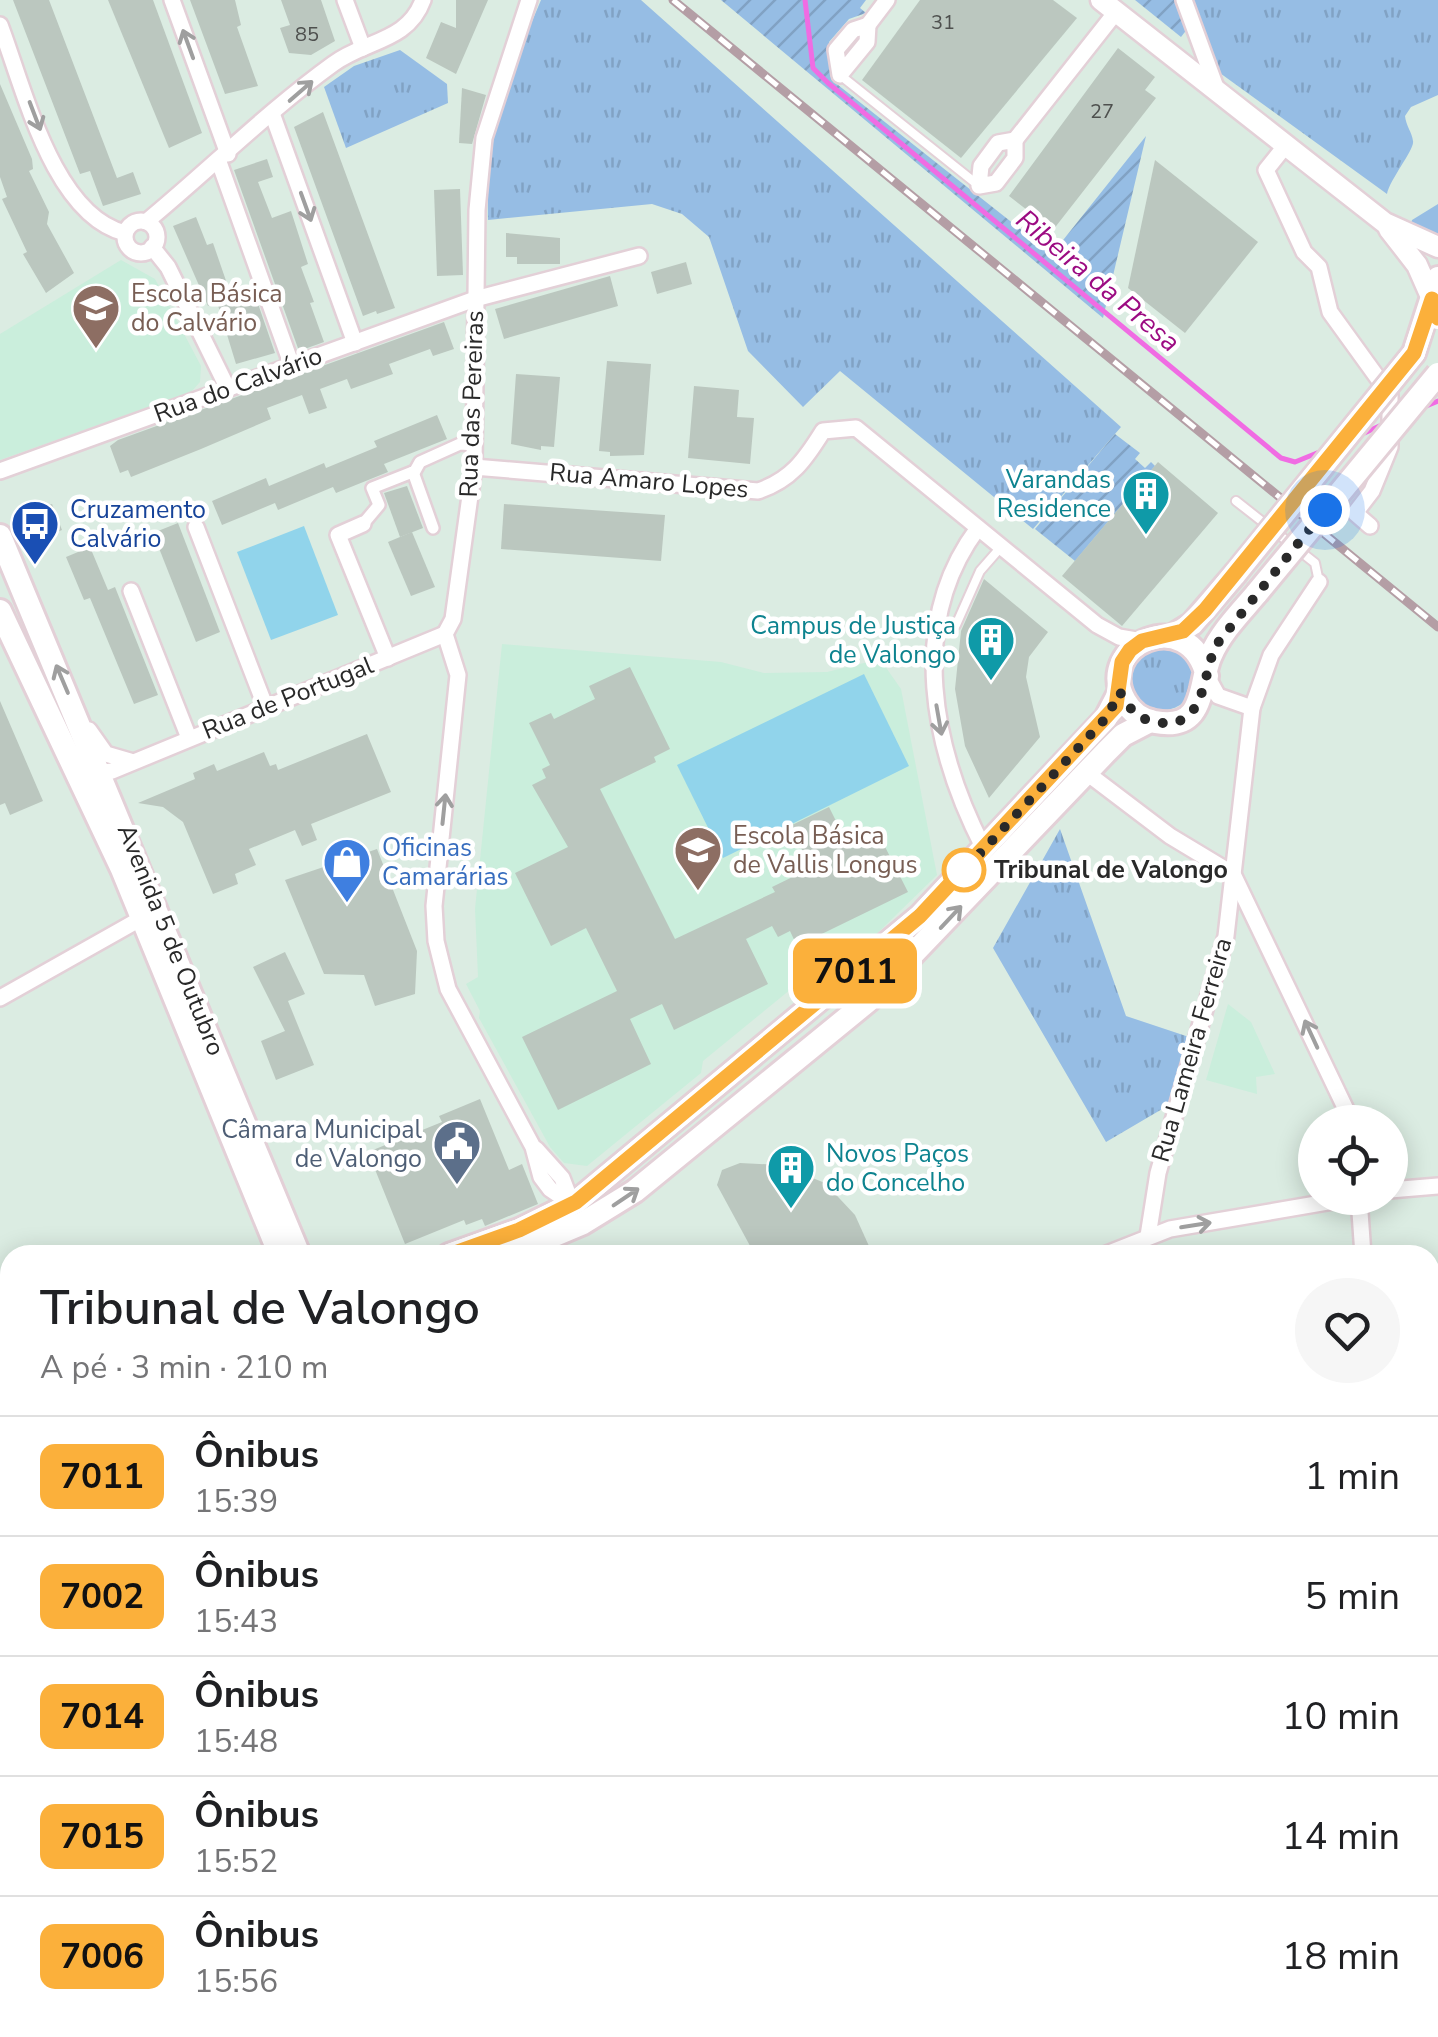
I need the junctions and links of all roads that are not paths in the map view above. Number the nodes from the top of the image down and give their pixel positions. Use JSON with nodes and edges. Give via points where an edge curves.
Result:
{"nodes":[{"id":1,"x":172,"y":0,"type":"edge"},
{"id":2,"x":345,"y":0,"type":"edge"},
{"id":3,"x":423,"y":0,"type":"edge"},
{"id":4,"x":529,"y":0,"type":"edge"},
{"id":5,"x":887,"y":0,"type":"edge"},
{"id":6,"x":1184,"y":0,"type":"edge"},
{"id":7,"x":1109,"y":6,"type":"edge"},
{"id":8,"x":0,"y":25,"type":"edge"},
{"id":9,"x":362,"y":48,"type":"junction"},
{"id":10,"x":840,"y":75,"type":"joint"},
{"id":11,"x":1218,"y":92,"type":"junction"},
{"id":12,"x":273,"y":116,"type":"junction"},
{"id":13,"x":1286,"y":145,"type":"junction"},
{"id":14,"x":224,"y":158,"type":"junction"},
{"id":15,"x":979,"y":186,"type":"joint"},
{"id":16,"x":146,"y":222,"type":"junction"},
{"id":17,"x":1385,"y":223,"type":"junction"},
{"id":18,"x":125,"y":233,"type":"junction"},
{"id":19,"x":152,"y":247,"type":"junction"},
{"id":20,"x":1438,"y":248,"type":"edge"},
{"id":21,"x":638,"y":256,"type":"dead end"},
{"id":22,"x":1436,"y":299,"type":"edge"},
{"id":23,"x":475,"y":300,"type":"junction"},
{"id":24,"x":355,"y":343,"type":"junction"},
{"id":25,"x":292,"y":366,"type":"junction"},
{"id":26,"x":1438,"y":374,"type":"edge"},
{"id":27,"x":228,"y":389,"type":"junction"},
{"id":28,"x":474,"y":445,"type":"junction"},
{"id":29,"x":474,"y":467,"type":"junction"},
{"id":30,"x":0,"y":471,"type":"edge"},
{"id":31,"x":413,"y":472,"type":"junction"},
{"id":32,"x":1236,"y":500,"type":"dead end"},
{"id":33,"x":0,"y":524,"type":"edge"},
{"id":34,"x":363,"y":524,"type":"joint"},
{"id":35,"x":1370,"y":526,"type":"dead end"},
{"id":36,"x":196,"y":528,"type":"dead end"},
{"id":37,"x":433,"y":528,"type":"dead end"},
{"id":38,"x":978,"y":528,"type":"junction"},
{"id":39,"x":5,"y":544,"type":"edge"},
{"id":40,"x":1001,"y":547,"type":"junction"},
{"id":41,"x":1319,"y":582,"type":"joint"},
{"id":42,"x":131,"y":591,"type":"dead end"},
{"id":43,"x":0,"y":611,"type":"edge"},
{"id":44,"x":956,"y":625,"type":"dead end"},
{"id":45,"x":1097,"y":625,"type":"junction"},
{"id":46,"x":40,"y":626,"type":"junction"},
{"id":47,"x":445,"y":634,"type":"junction"},
{"id":48,"x":1171,"y":636,"type":"junction"},
{"id":49,"x":14,"y":638,"type":"junction"},
{"id":50,"x":1142,"y":641,"type":"junction"},
{"id":51,"x":388,"y":658,"type":"junction"},
{"id":52,"x":1122,"y":662,"type":"junction"},
{"id":53,"x":1207,"y":676,"type":"junction"},
{"id":54,"x":1120,"y":692,"type":"junction"},
{"id":55,"x":1232,"y":702,"type":"junction"},
{"id":56,"x":1200,"y":703,"type":"junction"},
{"id":57,"x":266,"y":708,"type":"junction"},
{"id":58,"x":1252,"y":708,"type":"junction"},
{"id":59,"x":55,"y":722,"type":"junction"},
{"id":60,"x":1150,"y":722,"type":"junction"},
{"id":61,"x":82,"y":726,"type":"junction"},
{"id":62,"x":189,"y":738,"type":"junction"},
{"id":63,"x":130,"y":761,"type":"junction"},
{"id":64,"x":1087,"y":773,"type":"junction"},
{"id":65,"x":102,"y":774,"type":"junction"},
{"id":66,"x":114,"y":802,"type":"junction"},
{"id":67,"x":984,"y":848,"type":"junction"},
{"id":68,"x":1233,"y":874,"type":"junction"},
{"id":69,"x":150,"y":914,"type":"junction"},
{"id":70,"x":0,"y":998,"type":"edge"},
{"id":71,"x":816,"y":1004,"type":"junction"},
{"id":72,"x":836,"y":1027,"type":"junction"},
{"id":73,"x":1344,"y":1105,"type":"edge"},
{"id":74,"x":1438,"y":1186,"type":"edge"},
{"id":75,"x":1408,"y":1188,"type":"edge"},
{"id":76,"x":1298,"y":1208,"type":"edge"},
{"id":77,"x":577,"y":1213,"type":"junction"},
{"id":78,"x":1360,"y":1215,"type":"edge"},
{"id":79,"x":1148,"y":1236,"type":"junction"},
{"id":80,"x":276,"y":1245,"type":"edge"},
{"id":81,"x":295,"y":1245,"type":"edge"},
{"id":82,"x":477,"y":1245,"type":"edge"},
{"id":83,"x":524,"y":1245,"type":"edge"},
{"id":84,"x":1127,"y":1245,"type":"edge"},
{"id":85,"x":1362,"y":1245,"type":"edge"}],
"edges":[{"from":14,"to":1,"type":"street","one_way":true},
{"from":2,"to":9,"type":"street"},
{"from":3,"to":9,"type":"street","via":[[401,32]]},
{"from":4,"to":23,"type":"street","name":"Rua das Pereiras","via":[[484,138]]},
{"from":5,"to":10,"type":"street","via":[[868,25],[867,42]]},
{"from":6,"to":11,"type":"street"},
{"from":7,"to":11,"type":"street"},
{"from":7,"to":15,"type":"street","via":[[1016,140],[1014,158],[996,182]]},
{"from":8,"to":18,"type":"street","one_way":true,"via":[[54,166],[92,218]]},
{"from":12,"to":9,"type":"street","one_way":true,"via":[[334,63]]},
{"from":10,"to":15,"type":"lane"},
{"from":11,"to":13,"type":"street"},
{"from":12,"to":14,"type":"street"},
{"from":12,"to":24,"type":"street","one_way":true},
{"from":13,"to":17,"type":"street"},
{"from":13,"to":35,"type":"street","bridge":true,"via":[[1266,170],[1304,252],[1319,268],[1330,312],[1380,376],[1392,406],[1390,447],[1355,513]]},
{"from":14,"to":16,"type":"street"},
{"from":14,"to":25,"type":"street"},
{"from":16,"to":18,"type":"street","via":[[131,224]]},
{"from":16,"to":19,"type":"street","via":[[156,232]]},
{"from":17,"to":20,"type":"street"},
{"from":17,"to":22,"type":"street"},
{"from":18,"to":19,"type":"street","via":[[133,250]]},
{"from":19,"to":27,"type":"street"},
{"from":21,"to":23,"type":"street","name":"Rua do Calvário"},
{"from":22,"to":48,"type":"main road","bridge":true,"via":[[1414,353],[1192,624]]},
{"from":23,"to":24,"type":"street","name":"Rua do Calvário"},
{"from":23,"to":28,"type":"street","name":"Rua das Pereiras"},
{"from":24,"to":25,"type":"street","name":"Rua do Calvário"},
{"from":25,"to":27,"type":"street","name":"Rua do Calvário"},
{"from":26,"to":53,"type":"main road","bridge":true,"via":[[1217,644]]},
{"from":27,"to":30,"type":"street","name":"Rua do Calvário"},
{"from":28,"to":29,"type":"street","name":"Rua das Pereiras"},
{"from":28,"to":31,"type":"street","via":[[447,450]]},
{"from":29,"to":38,"type":"street","name":"Rua Amaro Lopes","via":[[758,491],[780,484],[823,432],[856,428]]},
{"from":29,"to":47,"type":"street","name":"Rua das Pereiras","via":[[453,618]]},
{"from":31,"to":34,"type":"street","via":[[372,488],[379,506]]},
{"from":31,"to":37,"type":"street"},
{"from":32,"to":41,"type":"lane","via":[[1315,563]]},
{"from":33,"to":39,"type":"street"},
{"from":34,"to":51,"type":"street","via":[[338,535]]},
{"from":36,"to":57,"type":"street"},
{"from":38,"to":40,"type":"street"},
{"from":38,"to":67,"type":"street","one_way":true,"via":[[941,602],[932,655],[948,766]]},
{"from":39,"to":46,"type":"main road","name":"Avenida 5 de Outubro"},
{"from":40,"to":44,"type":"lane","via":[[980,570]]},
{"from":40,"to":45,"type":"street"},
{"from":41,"to":58,"type":"street","name":"Rua Lameira Ferreira","via":[[1271,655]]},
{"from":42,"to":62,"type":"street"},
{"from":43,"to":49,"type":"main road","name":"Avenida 5 de Outubro"},
{"from":45,"to":50,"type":"street"},
{"from":45,"to":52,"type":"street"},
{"from":46,"to":49,"type":"main road"},
{"from":61,"to":46,"type":"main road","name":"Avenida 5 de Outubro","one_way":true},
{"from":47,"to":51,"type":"street","name":"Rua de Portugal"},
{"from":77,"to":47,"type":"street","name":"Rua das Pereiras","one_way":true,"via":[[542,1177],[533,1147],[448,989],[434,906],[458,675]]},
{"from":48,"to":50,"type":"main road"},
{"from":48,"to":53,"type":"main road","via":[[1196,650]]},
{"from":49,"to":59,"type":"main road","name":"Avenida 5 de Outubro"},
{"from":50,"to":52,"type":"main road"},
{"from":51,"to":57,"type":"street","name":"Rua de Portugal"},
{"from":52,"to":54,"type":"main road"},
{"from":53,"to":55,"type":"street","via":[[1218,696]]},
{"from":53,"to":56,"type":"main road"},
{"from":54,"to":60,"type":"main road"},
{"from":54,"to":67,"type":"main road","via":[[1106,718]]},
{"from":55,"to":56,"type":"street"},
{"from":55,"to":58,"type":"street"},
{"from":56,"to":60,"type":"main road","via":[[1178,720]]},
{"from":57,"to":62,"type":"street","name":"Rua de Portugal"},
{"from":58,"to":68,"type":"street","name":"Rua Lameira Ferreira"},
{"from":59,"to":65,"type":"street","via":[[84,770]]},
{"from":59,"to":69,"type":"main road","name":"Avenida 5 de Outubro"},
{"from":60,"to":64,"type":"main road","via":[[1123,736]]},
{"from":61,"to":63,"type":"street","via":[[106,754]]},
{"from":61,"to":65,"type":"main road","name":"Avenida 5 de Outubro"},
{"from":62,"to":63,"type":"street","name":"Rua de Portugal"},
{"from":63,"to":65,"type":"street","name":"Rua de Portugal"},
{"from":63,"to":66,"type":"street"},
{"from":64,"to":68,"type":"street"},
{"from":72,"to":64,"type":"main road","one_way":true,"via":[[891,980]]},
{"from":65,"to":66,"type":"main road","name":"Avenida 5 de Outubro"},
{"from":66,"to":69,"type":"main road","name":"Avenida 5 de Outubro"},
{"from":67,"to":71,"type":"main road","via":[[920,916]]},
{"from":73,"to":68,"type":"street","one_way":true},
{"from":68,"to":79,"type":"street","name":"Rua Lameira Ferreira","via":[[1213,991],[1158,1173]]},
{"from":69,"to":70,"type":"street"},
{"from":69,"to":80,"type":"main road","name":"Avenida 5 de Outubro"},
{"from":69,"to":81,"type":"main road","name":"Avenida 5 de Outubro"},
{"from":71,"to":72,"type":"main road"},
{"from":71,"to":77,"type":"main road"},
{"from":77,"to":72,"type":"main road","one_way":true,"via":[[634,1191]]},
{"from":74,"to":75,"type":"street"},
{"from":79,"to":76,"type":"street","one_way":true},
{"from":77,"to":82,"type":"main road"},
{"from":77,"to":83,"type":"main road"},
{"from":78,"to":85,"type":"street"},
{"from":79,"to":84,"type":"street"}]}
